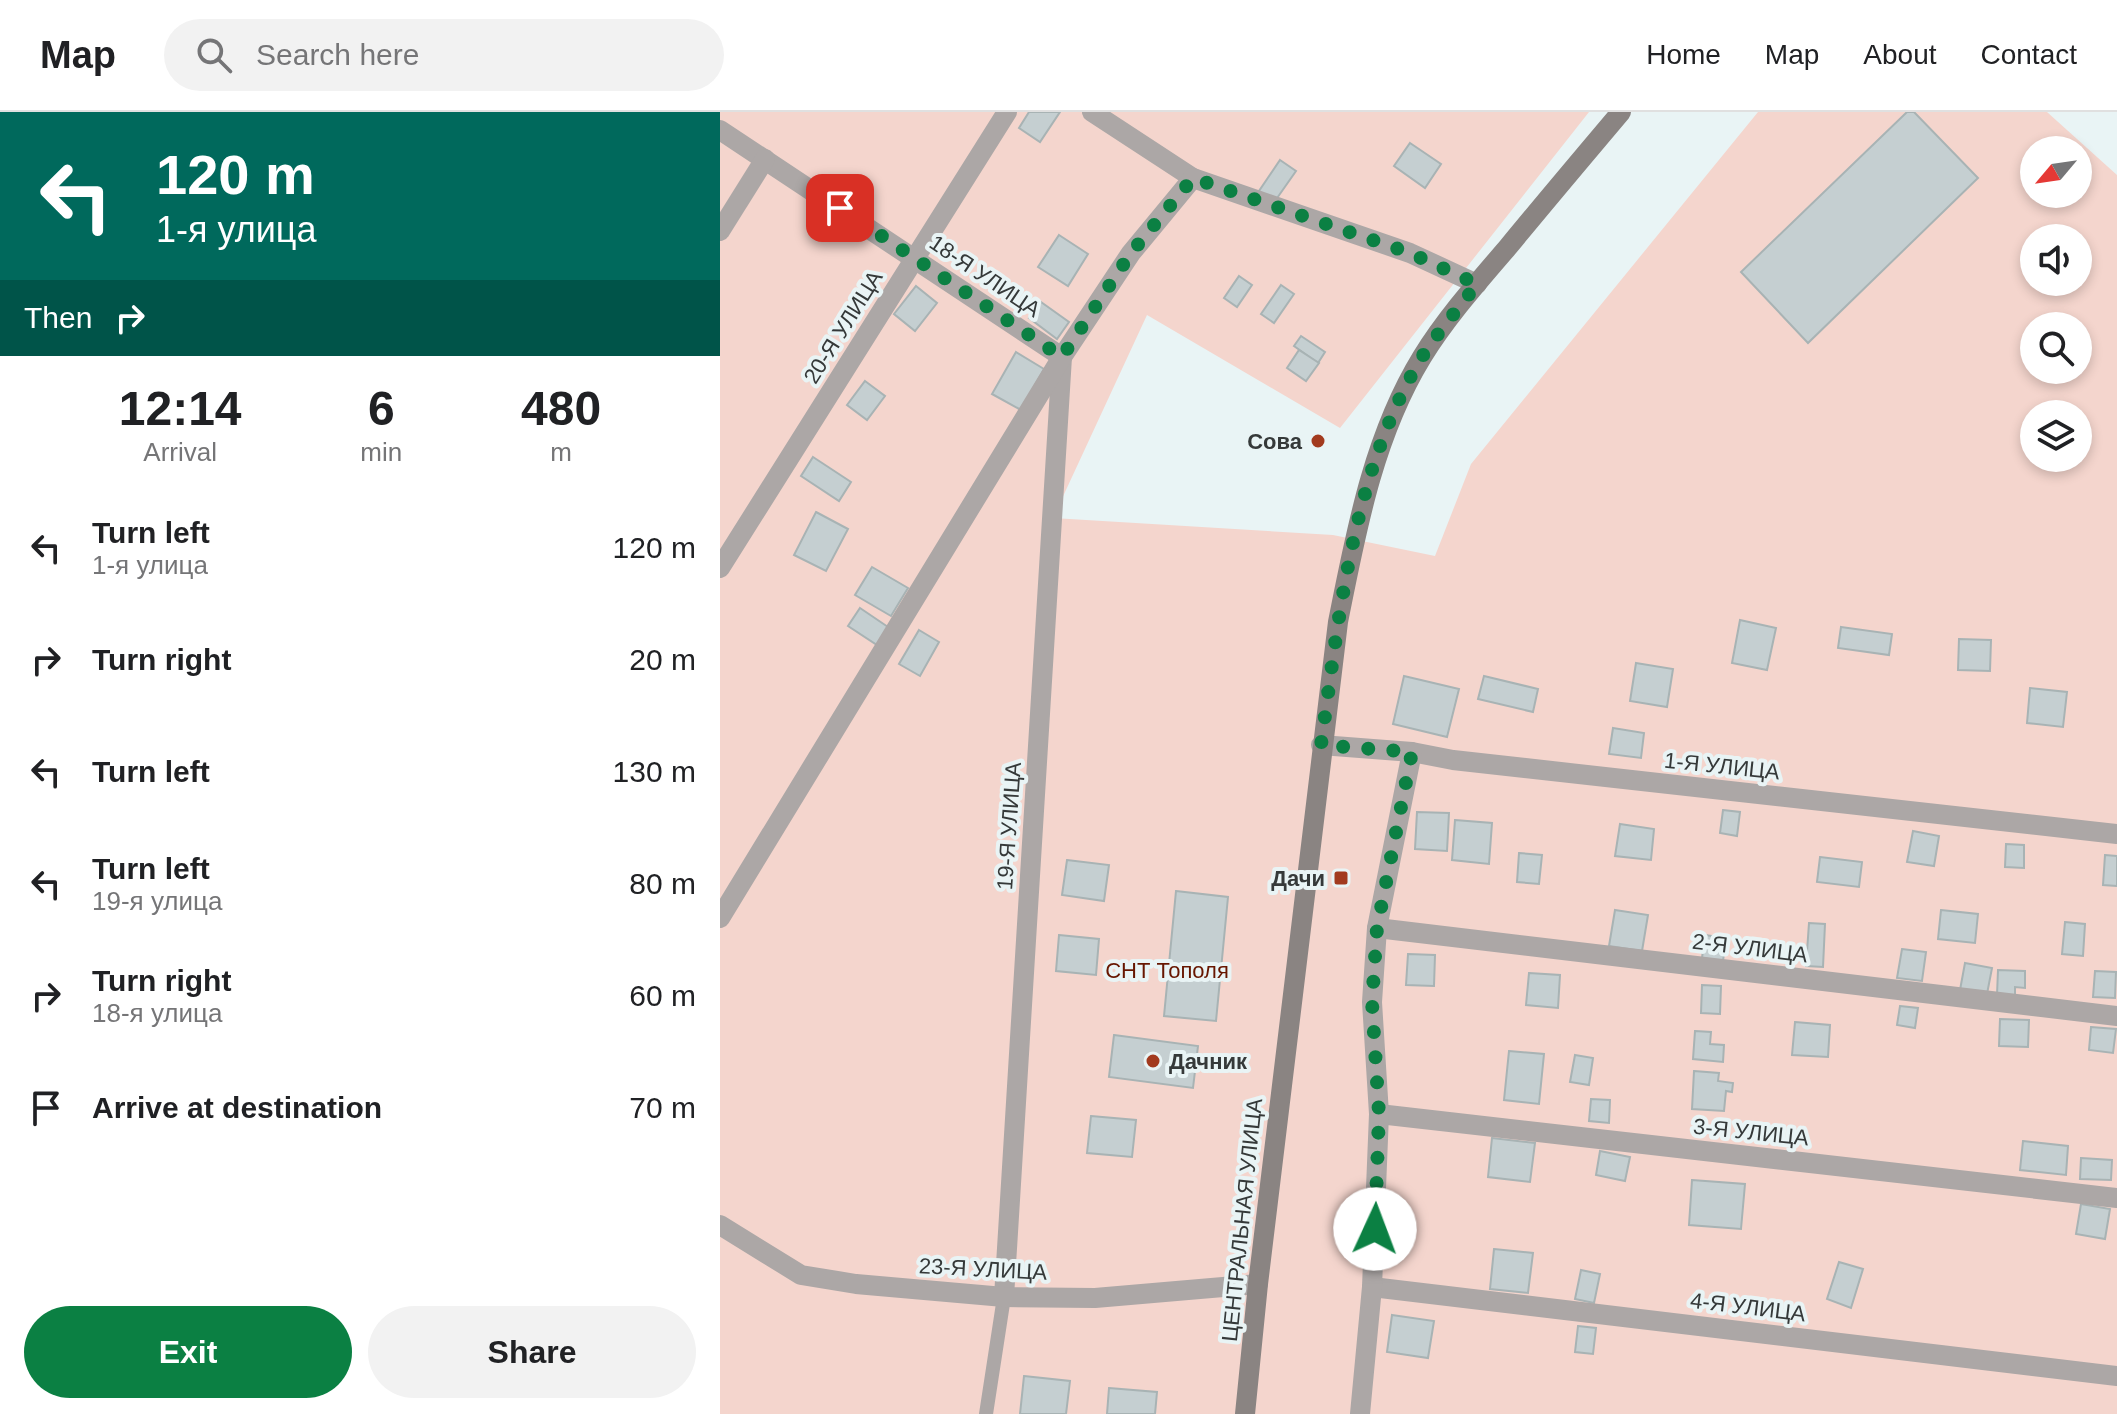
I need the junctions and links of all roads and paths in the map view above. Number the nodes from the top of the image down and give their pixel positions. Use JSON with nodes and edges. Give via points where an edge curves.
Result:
{"nodes":[{"id":1,"x":1007,"y":112,"type":"edge"},
{"id":2,"x":1092,"y":112,"type":"edge"},
{"id":3,"x":1621,"y":112,"type":"edge"},
{"id":4,"x":720,"y":130,"type":"edge"},
{"id":5,"x":765,"y":159,"type":"junction"},
{"id":6,"x":1193,"y":178,"type":"junction"},
{"id":7,"x":720,"y":231,"type":"edge"},
{"id":8,"x":915,"y":257,"type":"junction"},
{"id":9,"x":1477,"y":284,"type":"junction"},
{"id":10,"x":1062,"y":357,"type":"junction"},
{"id":11,"x":720,"y":568,"type":"edge"},
{"id":12,"x":1321,"y":745,"type":"junction"},
{"id":13,"x":1412,"y":752,"type":"junction"},
{"id":14,"x":2117,"y":834,"type":"edge"},
{"id":15,"x":720,"y":918,"type":"edge"},
{"id":16,"x":1377,"y":928,"type":"junction"},
{"id":17,"x":2117,"y":1016,"type":"edge"},
{"id":18,"x":1379,"y":1114,"type":"junction"},
{"id":19,"x":2117,"y":1198,"type":"edge"},
{"id":20,"x":720,"y":1225,"type":"edge"},
{"id":21,"x":1258,"y":1284,"type":"junction"},
{"id":22,"x":1372,"y":1287,"type":"junction"},
{"id":23,"x":1004,"y":1297,"type":"junction"},
{"id":24,"x":2117,"y":1376,"type":"edge"},
{"id":25,"x":986,"y":1414,"type":"edge"},
{"id":26,"x":1245,"y":1414,"type":"edge"},
{"id":27,"x":1360,"y":1414,"type":"edge"}],
"edges":[{"from":1,"to":8,"type":"street","name":"20-Я УЛИЦА"},
{"from":2,"to":6,"type":"street"},
{"from":3,"to":9,"type":"street","name":"ЦЕНТРАЛЬНАЯ УЛИЦА"},
{"from":4,"to":5,"type":"street","name":"18-Я УЛИЦА"},
{"from":5,"to":7,"type":"street"},
{"from":5,"to":8,"type":"street","name":"18-Я УЛИЦА"},
{"from":6,"to":9,"type":"street","via":[[1410,253]]},
{"from":6,"to":10,"type":"street","via":[[1131,253]]},
{"from":8,"to":10,"type":"street","name":"18-Я УЛИЦА"},
{"from":8,"to":11,"type":"street","name":"20-Я УЛИЦА"},
{"from":9,"to":12,"type":"street","name":"ЦЕНТРАЛЬНАЯ УЛИЦА","via":[[1422,358],[1371,475],[1338,622]]},
{"from":10,"to":15,"type":"street"},
{"from":10,"to":23,"type":"street","name":"19-Я УЛИЦА"},
{"from":12,"to":13,"type":"street","name":"1-Я УЛИЦА"},
{"from":12,"to":21,"type":"street","name":"ЦЕНТРАЛЬНАЯ УЛИЦА"},
{"from":13,"to":14,"type":"street","name":"1-Я УЛИЦА"},
{"from":13,"to":16,"type":"street"},
{"from":16,"to":17,"type":"street","name":"2-Я УЛИЦА"},
{"from":16,"to":18,"type":"street","via":[[1372,1002]]},
{"from":18,"to":19,"type":"street","name":"3-Я УЛИЦА"},
{"from":18,"to":22,"type":"street"},
{"from":20,"to":23,"type":"street","name":"23-Я УЛИЦА","via":[[801,1275]]},
{"from":21,"to":23,"type":"street","name":"23-Я УЛИЦА","via":[[1095,1298]]},
{"from":21,"to":26,"type":"street","name":"ЦЕНТРАЛЬНАЯ УЛИЦА"},
{"from":22,"to":24,"type":"street","name":"4-Я УЛИЦА"},
{"from":22,"to":27,"type":"street"},
{"from":23,"to":25,"type":"lane"}]}
